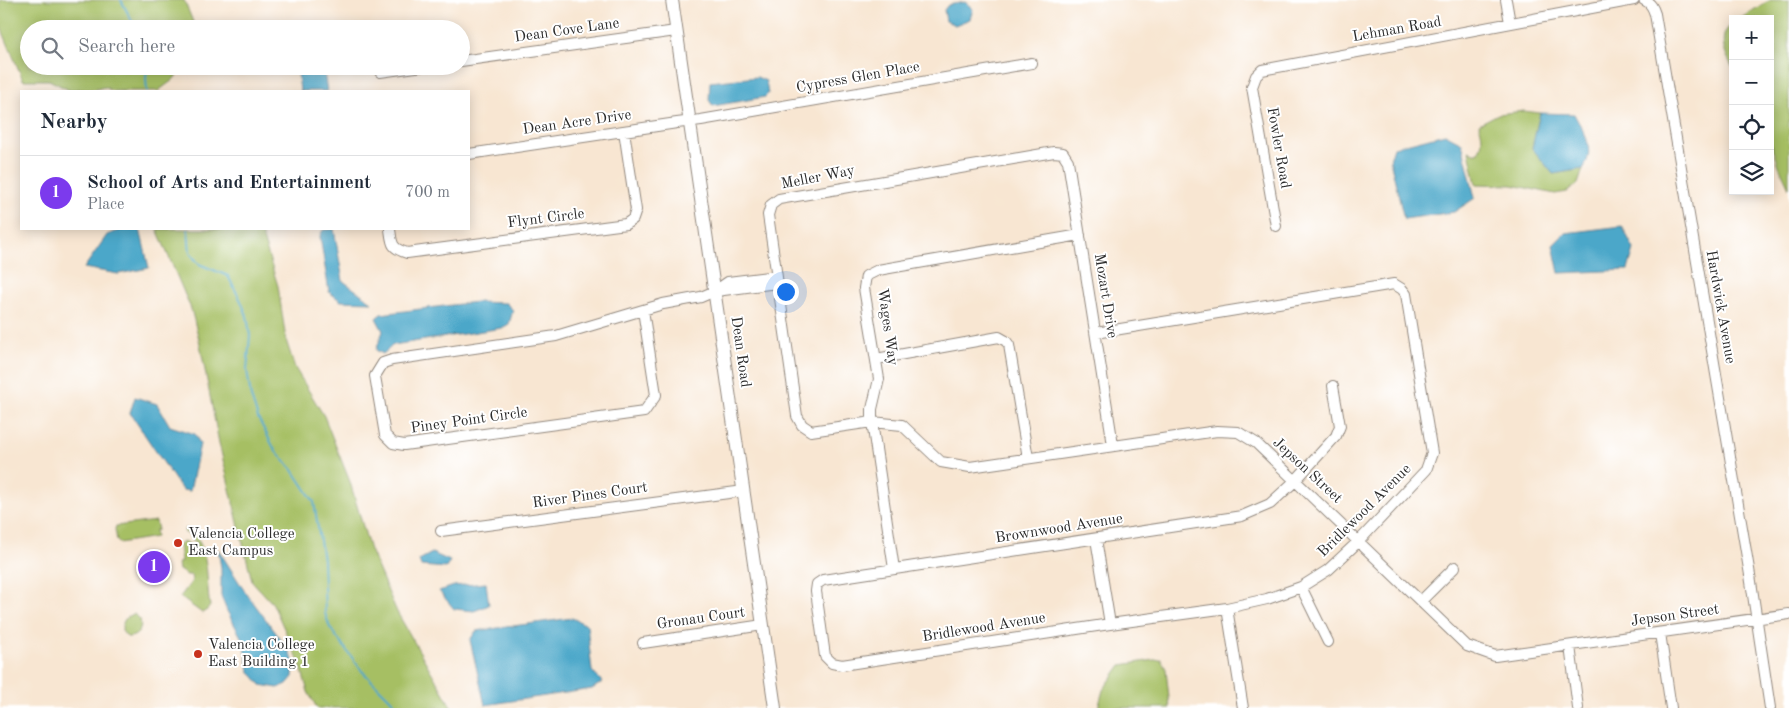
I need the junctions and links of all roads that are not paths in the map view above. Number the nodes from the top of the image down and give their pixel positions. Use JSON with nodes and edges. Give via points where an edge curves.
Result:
{"nodes":[{"id":1,"x":672,"y":0,"type":"edge"},
{"id":2,"x":1506,"y":0,"type":"edge"},
{"id":3,"x":1634,"y":0,"type":"edge"},
{"id":4,"x":1646,"y":1,"type":"edge"},
{"id":5,"x":1510,"y":23,"type":"junction"},
{"id":6,"x":676,"y":31,"type":"junction"},
{"id":7,"x":470,"y":60,"type":"edge"},
{"id":8,"x":1032,"y":63,"type":"dead end"},
{"id":9,"x":1256,"y":76,"type":"joint"},
{"id":10,"x":689,"y":122,"type":"junction"},
{"id":11,"x":624,"y":131,"type":"junction"},
{"id":12,"x":470,"y":154,"type":"edge"},
{"id":13,"x":1064,"y":154,"type":"joint"},
{"id":14,"x":1276,"y":226,"type":"dead end"},
{"id":15,"x":390,"y":230,"type":"edge"},
{"id":16,"x":1080,"y":235,"type":"junction"},
{"id":17,"x":777,"y":279,"type":"junction"},
{"id":18,"x":715,"y":291,"type":"junction"},
{"id":19,"x":643,"y":310,"type":"junction"},
{"id":20,"x":1096,"y":333,"type":"junction"},
{"id":21,"x":876,"y":359,"type":"junction"},
{"id":22,"x":1333,"y":386,"type":"dead end"},
{"id":23,"x":872,"y":422,"type":"junction"},
{"id":24,"x":802,"y":426,"type":"joint"},
{"id":25,"x":1113,"y":445,"type":"junction"},
{"id":26,"x":1028,"y":458,"type":"junction"},
{"id":27,"x":1295,"y":481,"type":"junction"},
{"id":28,"x":744,"y":491,"type":"junction"},
{"id":29,"x":441,"y":531,"type":"dead end"},
{"id":30,"x":1096,"y":539,"type":"junction"},
{"id":31,"x":1359,"y":541,"type":"junction"},
{"id":32,"x":1455,"y":567,"type":"dead end"},
{"id":33,"x":894,"y":569,"type":"junction"},
{"id":34,"x":818,"y":584,"type":"joint"},
{"id":35,"x":1301,"y":587,"type":"junction"},
{"id":36,"x":1421,"y":601,"type":"junction"},
{"id":37,"x":1227,"y":608,"type":"junction"},
{"id":38,"x":1789,"y":614,"type":"edge"},
{"id":39,"x":1757,"y":619,"type":"junction"},
{"id":40,"x":1110,"y":624,"type":"junction"},
{"id":41,"x":763,"y":625,"type":"junction"},
{"id":42,"x":1660,"y":633,"type":"junction"},
{"id":43,"x":1328,"y":642,"type":"dead end"},
{"id":44,"x":643,"y":643,"type":"dead end"},
{"id":45,"x":1570,"y":646,"type":"junction"},
{"id":46,"x":775,"y":708,"type":"edge"},
{"id":47,"x":1242,"y":708,"type":"edge"},
{"id":48,"x":1578,"y":708,"type":"edge"},
{"id":49,"x":1671,"y":708,"type":"edge"},
{"id":50,"x":1770,"y":708,"type":"edge"}],
"edges":[{"from":1,"to":6,"type":"main road","name":"Dean Road"},
{"from":2,"to":5,"type":"street"},
{"from":3,"to":5,"type":"street","name":"Lehman Road"},
{"from":4,"to":39,"type":"street","name":"Hardwick Avenue","via":[[1653,7],[1657,24]]},
{"from":5,"to":9,"type":"street","name":"Lehman Road","via":[[1269,68]]},
{"from":6,"to":7,"type":"street","name":"Dean Cove Lane"},
{"from":6,"to":10,"type":"main road","name":"Dean Road"},
{"from":8,"to":10,"type":"street","name":"Cypress Glen Place"},
{"from":9,"to":14,"type":"street","name":"Fowler Road","via":[[1253,96]]},
{"from":10,"to":11,"type":"street","name":"Dean Acre Drive"},
{"from":10,"to":18,"type":"main road","name":"Dean Road"},
{"from":11,"to":12,"type":"street","name":"Dean Acre Drive"},
{"from":11,"to":15,"type":"street","name":"Flynt Circle","via":[[636,210],[633,219],[626,224],[407,253],[397,250],[392,244]]},
{"from":13,"to":16,"type":"street","name":"Mozart Drive","via":[[1068,161]]},
{"from":13,"to":17,"type":"street","name":"Meller Way","via":[[1054,152],[779,199],[771,205],[768,215]]},
{"from":16,"to":20,"type":"street","name":"Mozart Drive"},
{"from":16,"to":21,"type":"street","name":"Wages Way","via":[[878,270],[866,276],[864,288]]},
{"from":17,"to":18,"type":"street","name":"Piney Point Circle","via":[[728,282]]},
{"from":17,"to":24,"type":"street","name":"Meller Way","via":[[797,416]]},
{"from":18,"to":19,"type":"street","name":"Piney Point Circle"},
{"from":18,"to":28,"type":"main road","name":"Dean Road"},
{"from":19,"to":19,"type":"street","name":"Piney Point Circle","via":[[556,336],[383,363],[375,376],[385,435],[393,443],[404,445],[644,412],[656,395]]},
{"from":20,"to":25,"type":"street","name":"Mozart Drive"},
{"from":20,"to":31,"type":"street","name":"Bridlewood Avenue","via":[[1394,284],[1402,289],[1406,294],[1432,453],[1426,470]]},
{"from":21,"to":23,"type":"street","name":"Wages Way","via":[[879,379]]},
{"from":21,"to":26,"type":"street","via":[[999,337],[1006,341]]},
{"from":22,"to":27,"type":"street","name":"Brownwood Avenue","via":[[1340,426],[1336,436]]},
{"from":23,"to":24,"type":"street","name":"Jepson Street","via":[[812,431]]},
{"from":23,"to":26,"type":"street","name":"Jepson Street","via":[[902,425],[941,462],[970,467]]},
{"from":23,"to":33,"type":"street","name":"Wages Way"},
{"from":25,"to":26,"type":"street","name":"Jepson Street"},
{"from":25,"to":27,"type":"street","name":"Jepson Street","via":[[1217,431],[1238,432],[1256,443]]},
{"from":27,"to":30,"type":"street","name":"Brownwood Avenue","via":[[1270,504],[1242,516]]},
{"from":27,"to":31,"type":"street","name":"Jepson Street"},
{"from":28,"to":29,"type":"street","name":"River Pines Court"},
{"from":28,"to":41,"type":"main road","name":"Dean Road"},
{"from":30,"to":33,"type":"street","name":"Brownwood Avenue"},
{"from":30,"to":40,"type":"street"},
{"from":31,"to":35,"type":"street","name":"Bridlewood Avenue","via":[[1328,570]]},
{"from":31,"to":36,"type":"street","name":"Jepson Street"},
{"from":32,"to":36,"type":"street"},
{"from":33,"to":34,"type":"street","name":"Brownwood Avenue","via":[[823,580]]},
{"from":34,"to":40,"type":"street","name":"Bridlewood Avenue","via":[[816,590],[825,656],[832,663],[842,665]]},
{"from":35,"to":37,"type":"street","name":"Bridlewood Avenue"},
{"from":35,"to":43,"type":"street"},
{"from":36,"to":45,"type":"street","name":"Jepson Street","via":[[1467,646],[1495,656]]},
{"from":37,"to":40,"type":"street","name":"Bridlewood Avenue"},
{"from":37,"to":47,"type":"street"},
{"from":38,"to":39,"type":"street","name":"Jepson Street"},
{"from":39,"to":42,"type":"street","name":"Jepson Street"},
{"from":39,"to":50,"type":"street","name":"Hardwick Avenue"},
{"from":41,"to":44,"type":"street","name":"Gronau Court"},
{"from":41,"to":46,"type":"main road","name":"Dean Road"},
{"from":42,"to":45,"type":"street","name":"Jepson Street"},
{"from":42,"to":49,"type":"street"},
{"from":45,"to":48,"type":"street"}]}
